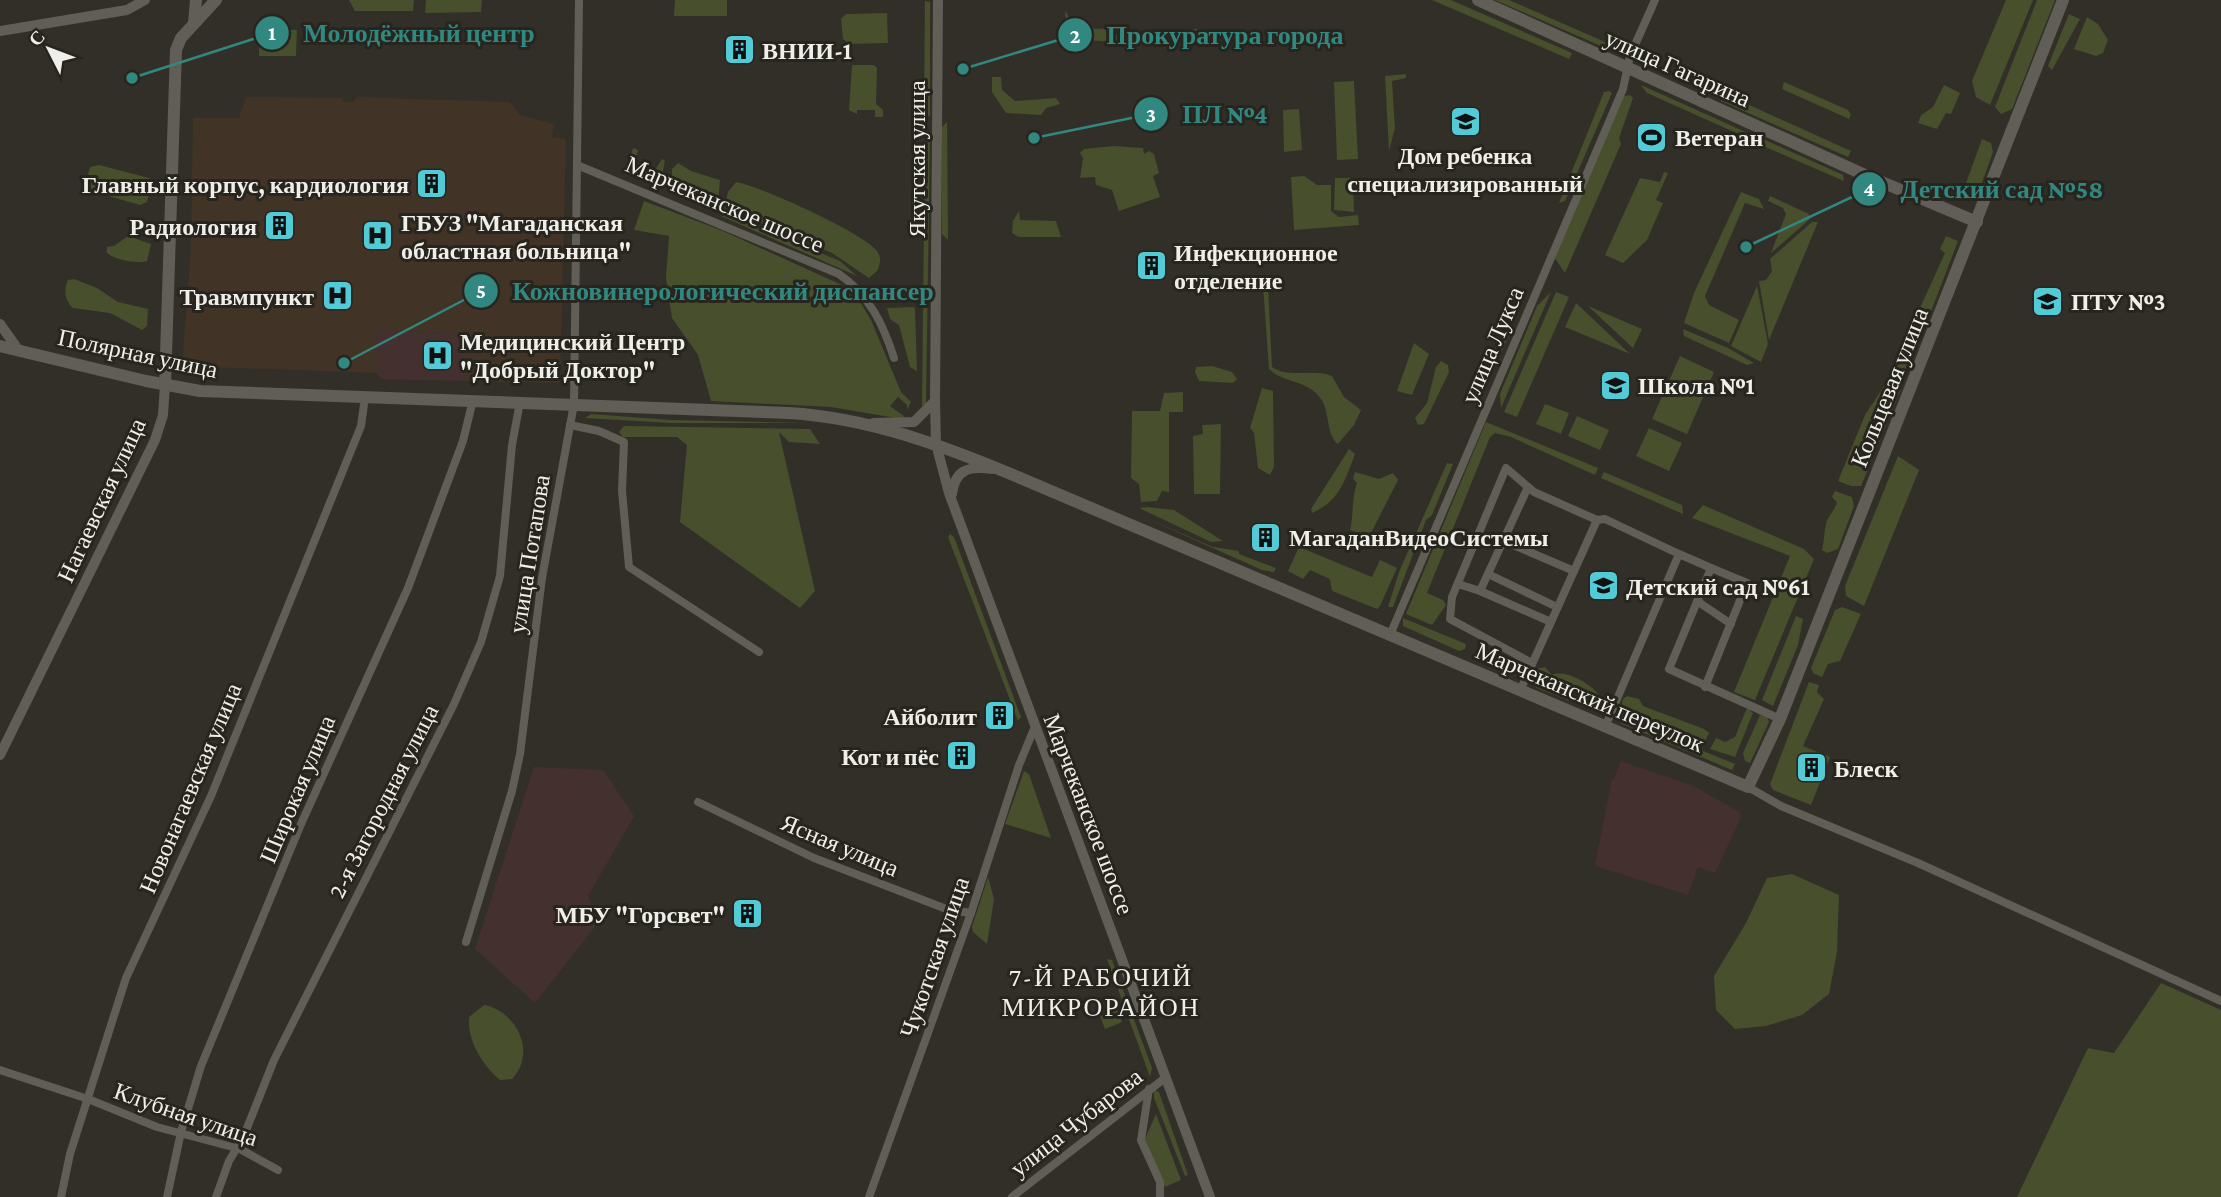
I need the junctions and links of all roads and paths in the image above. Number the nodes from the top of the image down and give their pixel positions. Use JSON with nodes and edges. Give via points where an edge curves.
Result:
{"nodes":[{"id":1,"x":145,"y":0,"type":"edge"},
{"id":2,"x":196,"y":0,"type":"edge"},
{"id":3,"x":216,"y":0,"type":"edge"},
{"id":4,"x":579,"y":0,"type":"edge"},
{"id":5,"x":937,"y":0,"type":"edge"},
{"id":6,"x":1478,"y":0,"type":"edge"},
{"id":7,"x":1655,"y":0,"type":"edge"},
{"id":8,"x":2063,"y":0,"type":"edge"},
{"id":9,"x":194,"y":24,"type":"junction"},
{"id":10,"x":0,"y":32,"type":"edge"},
{"id":11,"x":1628,"y":69,"type":"junction"},
{"id":12,"x":577,"y":165,"type":"junction"},
{"id":13,"x":1977,"y":222,"type":"junction"},
{"id":14,"x":0,"y":324,"type":"edge"},
{"id":15,"x":0,"y":346,"type":"edge"},
{"id":16,"x":17,"y":348,"type":"junction"},
{"id":17,"x":894,"y":358,"type":"dead end"},
{"id":18,"x":165,"y":385,"type":"junction"},
{"id":19,"x":365,"y":397,"type":"junction"},
{"id":20,"x":473,"y":400,"type":"junction"},
{"id":21,"x":935,"y":401,"type":"junction"},
{"id":22,"x":520,"y":402,"type":"junction"},
{"id":23,"x":574,"y":404,"type":"junction"},
{"id":24,"x":862,"y":422,"type":"junction"},
{"id":25,"x":570,"y":425,"type":"junction"},
{"id":26,"x":936,"y":444,"type":"junction"},
{"id":27,"x":1004,"y":471,"type":"junction"},
{"id":28,"x":1528,"y":487,"type":"junction"},
{"id":29,"x":950,"y":496,"type":"junction"},
{"id":30,"x":1597,"y":520,"type":"junction"},
{"id":31,"x":1504,"y":541,"type":"junction"},
{"id":32,"x":1679,"y":554,"type":"junction"},
{"id":33,"x":1711,"y":568,"type":"junction"},
{"id":34,"x":1574,"y":571,"type":"junction"},
{"id":35,"x":1488,"y":574,"type":"junction"},
{"id":36,"x":1458,"y":584,"type":"junction"},
{"id":37,"x":1480,"y":591,"type":"junction"},
{"id":38,"x":1697,"y":601,"type":"junction"},
{"id":39,"x":1557,"y":607,"type":"junction"},
{"id":40,"x":1551,"y":622,"type":"junction"},
{"id":41,"x":1731,"y":624,"type":"junction"},
{"id":42,"x":1390,"y":635,"type":"junction"},
{"id":43,"x":759,"y":652,"type":"dead end"},
{"id":44,"x":1532,"y":663,"type":"junction"},
{"id":45,"x":1705,"y":687,"type":"junction"},
{"id":46,"x":1520,"y":691,"type":"junction"},
{"id":47,"x":1780,"y":719,"type":"junction"},
{"id":48,"x":1605,"y":727,"type":"junction"},
{"id":49,"x":1034,"y":729,"type":"junction"},
{"id":50,"x":0,"y":755,"type":"edge"},
{"id":51,"x":1748,"y":788,"type":"junction"},
{"id":52,"x":698,"y":802,"type":"dead end"},
{"id":53,"x":971,"y":913,"type":"junction"},
{"id":54,"x":466,"y":942,"type":"dead end"},
{"id":55,"x":2221,"y":1001,"type":"edge"},
{"id":56,"x":0,"y":1070,"type":"edge"},
{"id":57,"x":1165,"y":1078,"type":"junction"},
{"id":58,"x":1149,"y":1089,"type":"junction"},
{"id":59,"x":88,"y":1099,"type":"junction"},
{"id":60,"x":181,"y":1132,"type":"junction"},
{"id":61,"x":235,"y":1147,"type":"junction"},
{"id":62,"x":278,"y":1170,"type":"dead end"},
{"id":63,"x":61,"y":1197,"type":"edge"},
{"id":64,"x":167,"y":1197,"type":"edge"},
{"id":65,"x":216,"y":1197,"type":"edge"},
{"id":66,"x":869,"y":1197,"type":"edge"},
{"id":67,"x":1012,"y":1197,"type":"edge"},
{"id":68,"x":1160,"y":1197,"type":"edge"},
{"id":69,"x":1210,"y":1197,"type":"edge"}],
"edges":[{"from":1,"to":10,"type":"street","via":[[127,10]]},
{"from":2,"to":9,"type":"main road","name":"Нагаевская улица"},
{"from":3,"to":9,"type":"main road"},
{"from":4,"to":12,"type":"street","name":"улица Потапова"},
{"from":5,"to":21,"type":"street","name":"Якутская улица"},
{"from":6,"to":11,"type":"main road","name":"улица Гагарина"},
{"from":7,"to":11,"type":"street","name":"улица Лукса"},
{"from":8,"to":13,"type":"main road","name":"Кольцевая улица"},
{"from":9,"to":18,"type":"main road","name":"Нагаевская улица","via":[[176,50]]},
{"from":11,"to":13,"type":"main road","name":"улица Гагарина"},
{"from":11,"to":42,"type":"street","name":"улица Лукса"},
{"from":12,"to":17,"type":"street","name":"Марчеканское шоссе","via":[[839,274],[864,295]]},
{"from":12,"to":23,"type":"street","name":"улица Потапова"},
{"from":13,"to":47,"type":"main road","name":"Кольцевая улица"},
{"from":14,"to":16,"type":"street"},
{"from":15,"to":16,"type":"main road","name":"Полярная улица"},
{"from":16,"to":18,"type":"main road","name":"Полярная улица"},
{"from":18,"to":19,"type":"main road","name":"Полярная улица"},
{"from":18,"to":50,"type":"street","name":"Нагаевская улица","via":[[161,422],[149,454]]},
{"from":19,"to":20,"type":"main road","name":"Полярная улица"},
{"from":19,"to":59,"type":"street","name":"Новонагаевская улица","via":[[360,426],[211,796],[125,978]]},
{"from":20,"to":22,"type":"main road","name":"Полярная улица"},
{"from":20,"to":60,"type":"street","name":"Широкая улица","via":[[463,440],[408,588],[301,824],[201,1066]]},
{"from":21,"to":24,"type":"street","via":[[914,422]]},
{"from":21,"to":26,"type":"street","name":"Якутская улица"},
{"from":22,"to":23,"type":"main road","name":"Полярная улица"},
{"from":22,"to":61,"type":"street","name":"2-я Загородная улица","via":[[500,576],[481,642]]},
{"from":23,"to":24,"type":"main road","name":"Полярная улица","via":[[789,413]]},
{"from":23,"to":25,"type":"street","name":"улица Потапова"},
{"from":24,"to":26,"type":"main road","name":"Полярная улица"},
{"from":25,"to":43,"type":"street","via":[[624,442],[622,491],[629,567]]},
{"from":25,"to":54,"type":"street","name":"улица Потапова","via":[[544,565],[520,754]]},
{"from":26,"to":27,"type":"main road","name":"Марчеканский переулок"},
{"from":26,"to":29,"type":"street","name":"Марчеканское шоссе"},
{"from":27,"to":29,"type":"street","via":[[964,470],[953,481]]},
{"from":27,"to":42,"type":"main road","name":"Марчеканский переулок"},
{"from":28,"to":30,"type":"street"},
{"from":28,"to":31,"type":"street"},
{"from":28,"to":36,"type":"street","via":[[1506,468]]},
{"from":29,"to":49,"type":"street","name":"Марчеканское шоссе"},
{"from":30,"to":32,"type":"street","via":[[1605,519]]},
{"from":30,"to":34,"type":"street"},
{"from":31,"to":34,"type":"street"},
{"from":31,"to":35,"type":"street"},
{"from":32,"to":33,"type":"street"},
{"from":32,"to":48,"type":"street"},
{"from":33,"to":38,"type":"street"},
{"from":33,"to":41,"type":"street","via":[[1747,583]]},
{"from":34,"to":39,"type":"street"},
{"from":35,"to":37,"type":"street"},
{"from":35,"to":39,"type":"street"},
{"from":36,"to":37,"type":"street"},
{"from":36,"to":44,"type":"street","via":[[1450,619]]},
{"from":37,"to":40,"type":"street"},
{"from":38,"to":41,"type":"street"},
{"from":38,"to":45,"type":"street","via":[[1669,669]]},
{"from":39,"to":40,"type":"street"},
{"from":40,"to":44,"type":"street"},
{"from":41,"to":45,"type":"street"},
{"from":42,"to":46,"type":"main road","name":"Марчеканский переулок"},
{"from":44,"to":46,"type":"street"},
{"from":45,"to":47,"type":"street"},
{"from":46,"to":48,"type":"main road","name":"Марчеканский переулок"},
{"from":47,"to":51,"type":"main road","name":"Кольцевая улица"},
{"from":48,"to":51,"type":"main road","name":"Марчеканский переулок"},
{"from":49,"to":53,"type":"street","name":"Чукотская улица"},
{"from":49,"to":57,"type":"street","name":"Марчеканское шоссе"},
{"from":51,"to":55,"type":"street","name":"Марчеканский переулок"},
{"from":52,"to":53,"type":"street","name":"Ясная улица","via":[[814,858],[949,910]]},
{"from":53,"to":66,"type":"street","name":"Чукотская улица"},
{"from":56,"to":59,"type":"street","name":"Клубная улица"},
{"from":57,"to":58,"type":"street","name":"улица Чубарова"},
{"from":57,"to":69,"type":"street","name":"Марчеканское шоссе"},
{"from":58,"to":67,"type":"street","name":"улица Чубарова"},
{"from":58,"to":68,"type":"street","via":[[1141,1140],[1160,1182]]},
{"from":59,"to":60,"type":"street","name":"Клубная улица","via":[[157,1128]]},
{"from":59,"to":63,"type":"street","name":"Новонагаевская улица"},
{"from":60,"to":61,"type":"street","name":"Клубная улица"},
{"from":60,"to":64,"type":"street","name":"Широкая улица"},
{"from":61,"to":62,"type":"street","name":"Клубная улица"},
{"from":61,"to":65,"type":"street","name":"2-я Загородная улица"}]}
